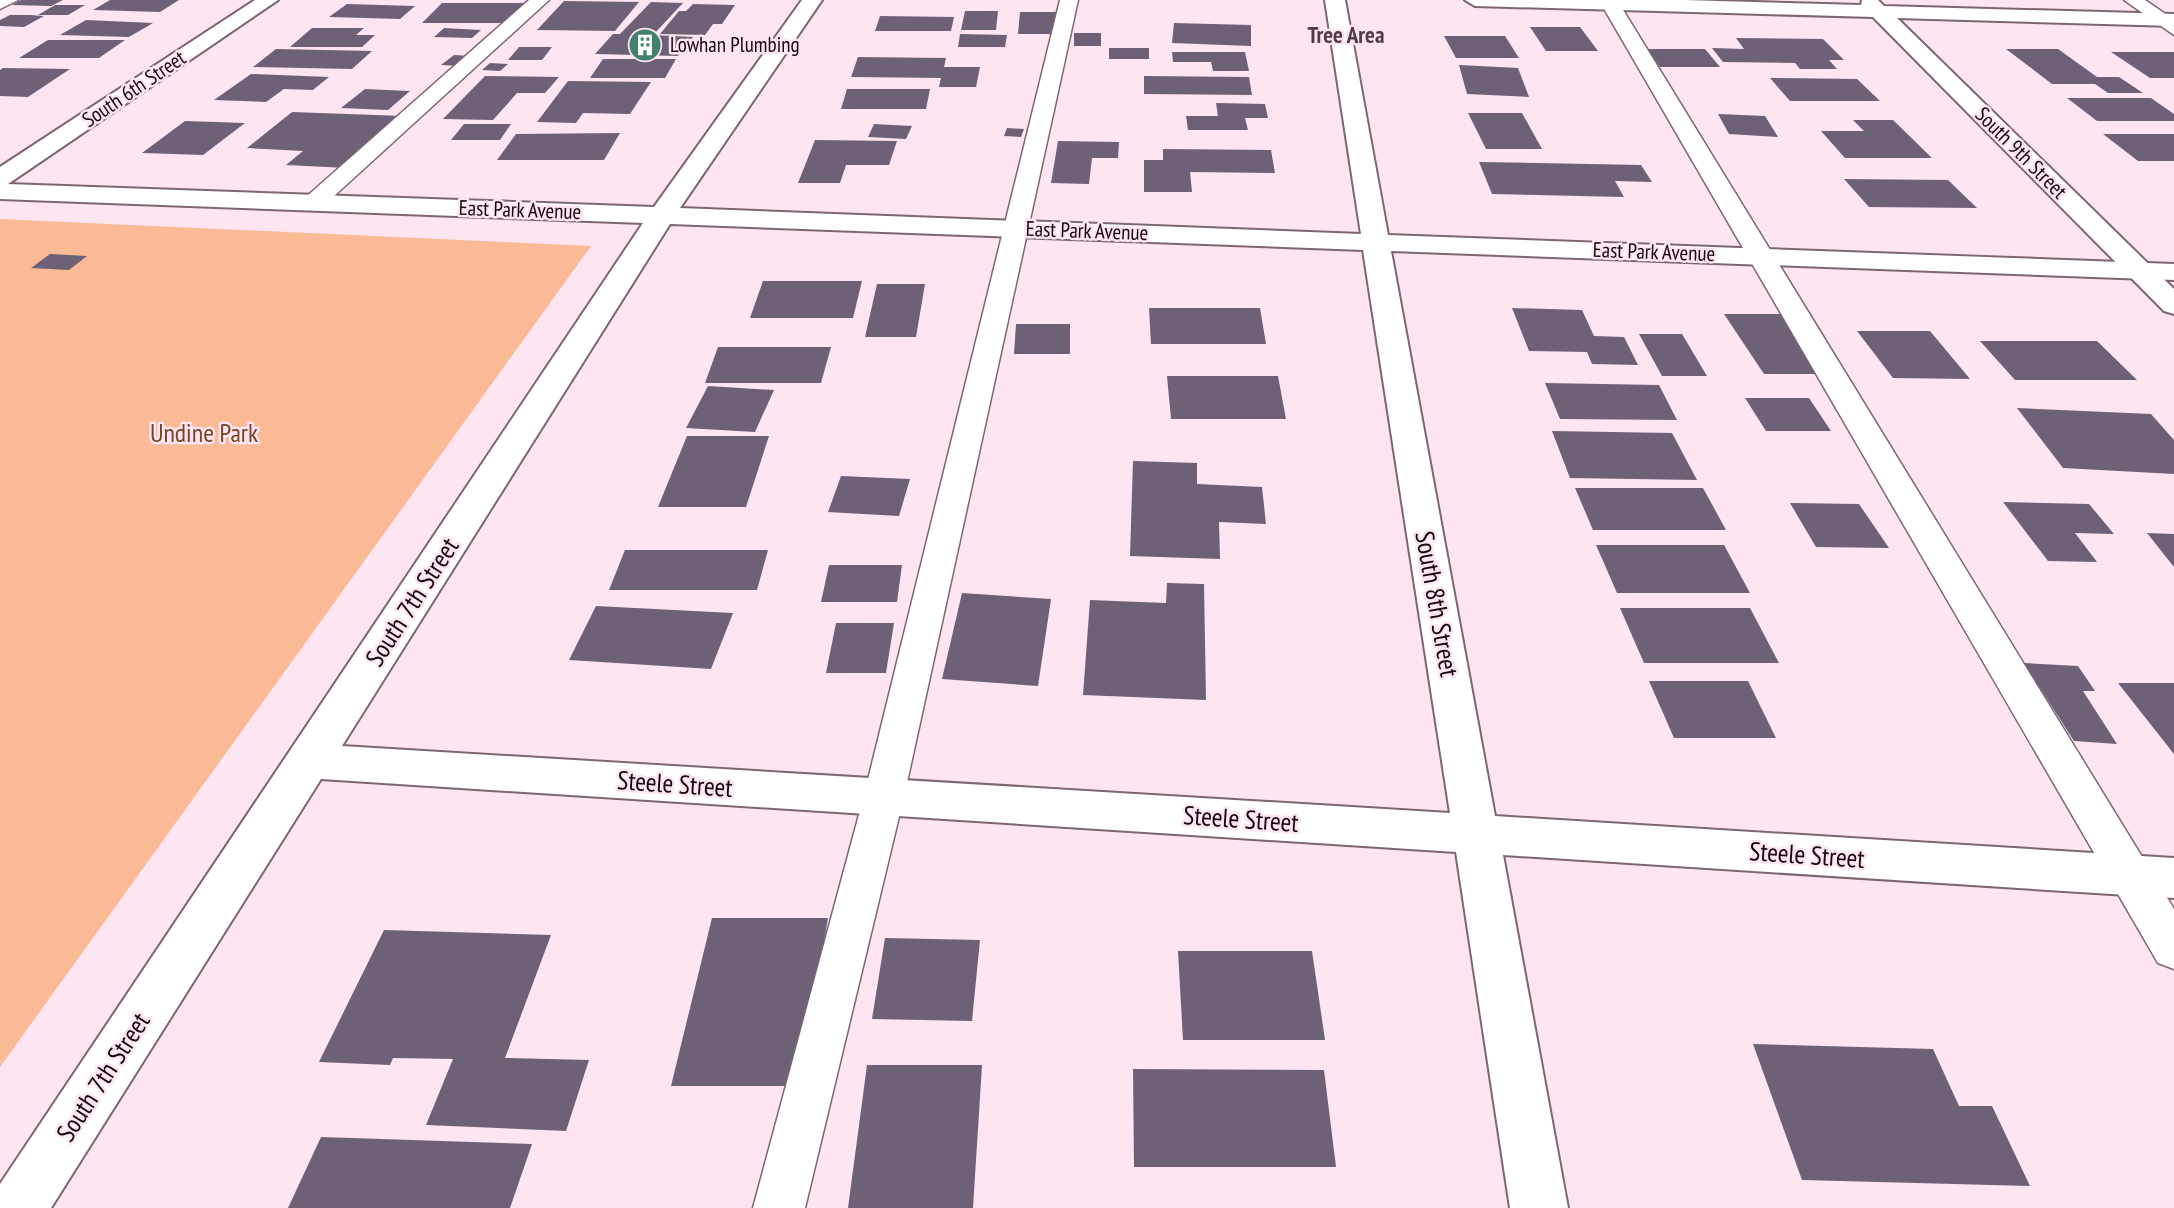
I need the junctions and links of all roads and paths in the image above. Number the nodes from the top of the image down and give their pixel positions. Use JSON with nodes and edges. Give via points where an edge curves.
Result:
{"nodes":[{"id":1,"x":9,"y":0,"type":"edge"},
{"id":2,"x":268,"y":0,"type":"edge"},
{"id":3,"x":540,"y":0,"type":"edge"},
{"id":4,"x":812,"y":0,"type":"edge"},
{"id":5,"x":1069,"y":0,"type":"edge"},
{"id":6,"x":1335,"y":0,"type":"edge"},
{"id":7,"x":1475,"y":0,"type":"edge"},
{"id":8,"x":2133,"y":0,"type":"edge"},
{"id":9,"x":1609,"y":2,"type":"edge"},
{"id":10,"x":0,"y":5,"type":"edge"},
{"id":11,"x":1873,"y":6,"type":"edge"},
{"id":12,"x":2170,"y":23,"type":"edge"},
{"id":13,"x":0,"y":178,"type":"edge"},
{"id":14,"x":0,"y":191,"type":"edge"},
{"id":15,"x":314,"y":202,"type":"junction"},
{"id":16,"x":662,"y":215,"type":"junction"},
{"id":17,"x":1015,"y":229,"type":"junction"},
{"id":18,"x":1376,"y":242,"type":"junction"},
{"id":19,"x":1761,"y":256,"type":"junction"},
{"id":20,"x":2139,"y":270,"type":"junction"},
{"id":21,"x":2174,"y":272,"type":"edge"},
{"id":22,"x":2174,"y":305,"type":"edge"},
{"id":23,"x":308,"y":761,"type":"junction"},
{"id":24,"x":884,"y":796,"type":"junction"},
{"id":25,"x":1476,"y":834,"type":"junction"},
{"id":26,"x":2130,"y":875,"type":"junction"},
{"id":27,"x":2174,"y":878,"type":"edge"},
{"id":28,"x":2174,"y":949,"type":"edge"},
{"id":29,"x":18,"y":1208,"type":"edge"},
{"id":30,"x":779,"y":1208,"type":"edge"},
{"id":31,"x":1539,"y":1208,"type":"edge"}],
"edges":[{"from":1,"to":10,"type":"lane"},
{"from":2,"to":13,"type":"street","name":"South 6th Street"},
{"from":3,"to":15,"type":"lane"},
{"from":4,"to":16,"type":"street","name":"South 7th Street"},
{"from":5,"to":17,"type":"lane"},
{"from":6,"to":18,"type":"street","name":"South 8th Street"},
{"from":7,"to":9,"type":"street"},
{"from":8,"to":12,"type":"lane"},
{"from":9,"to":11,"type":"street"},
{"from":9,"to":19,"type":"lane"},
{"from":11,"to":12,"type":"street"},
{"from":11,"to":20,"type":"street","name":"South 9th Street"},
{"from":14,"to":15,"type":"street","name":"East Park Avenue"},
{"from":15,"to":16,"type":"street","name":"East Park Avenue"},
{"from":16,"to":17,"type":"street","name":"East Park Avenue"},
{"from":16,"to":23,"type":"street","name":"South 7th Street"},
{"from":17,"to":18,"type":"street","name":"East Park Avenue"},
{"from":17,"to":24,"type":"lane"},
{"from":18,"to":19,"type":"street","name":"East Park Avenue"},
{"from":18,"to":25,"type":"street","name":"South 8th Street"},
{"from":19,"to":20,"type":"street","name":"East Park Avenue"},
{"from":19,"to":26,"type":"lane"},
{"from":20,"to":21,"type":"street","name":"East Park Avenue"},
{"from":20,"to":22,"type":"street","name":"South 9th Street"},
{"from":23,"to":24,"type":"street","name":"Steele Street"},
{"from":23,"to":29,"type":"street","name":"South 7th Street"},
{"from":24,"to":25,"type":"street","name":"Steele Street"},
{"from":24,"to":30,"type":"lane"},
{"from":25,"to":26,"type":"street","name":"Steele Street"},
{"from":25,"to":31,"type":"street","name":"South 8th Street"},
{"from":26,"to":27,"type":"street","name":"Steele Street"},
{"from":26,"to":28,"type":"lane"}]}
